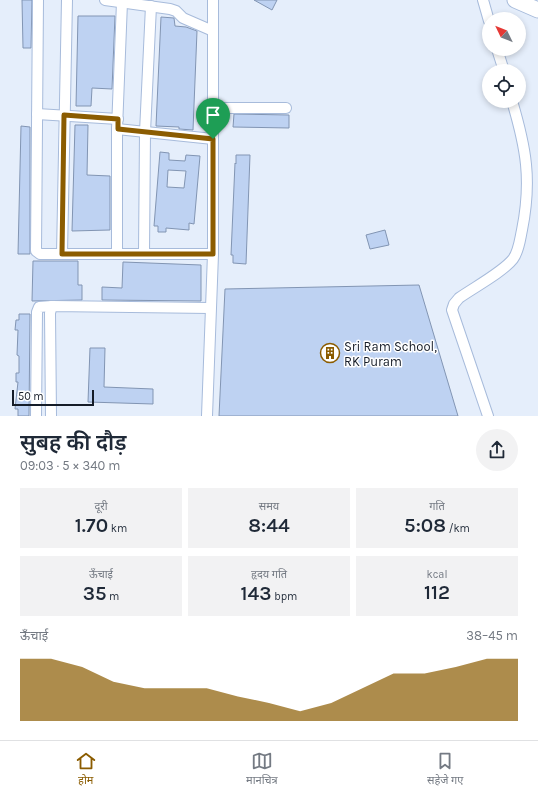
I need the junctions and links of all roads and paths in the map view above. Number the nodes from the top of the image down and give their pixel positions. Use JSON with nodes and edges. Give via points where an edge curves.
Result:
{"nodes":[{"id":1,"x":38,"y":0,"type":"edge"},
{"id":2,"x":66,"y":0,"type":"edge"},
{"id":3,"x":105,"y":0,"type":"edge"},
{"id":4,"x":213,"y":0,"type":"edge"},
{"id":5,"x":483,"y":0,"type":"edge"},
{"id":6,"x":515,"y":0,"type":"edge"},
{"id":7,"x":122,"y":2,"type":"junction"},
{"id":8,"x":151,"y":6,"type":"junction"},
{"id":9,"x":538,"y":10,"type":"edge"},
{"id":10,"x":486,"y":12,"type":"edge"},
{"id":11,"x":213,"y":31,"type":"junction"},
{"id":12,"x":213,"y":108,"type":"junction"},
{"id":13,"x":286,"y":108,"type":"dead end"},
{"id":14,"x":514,"y":108,"type":"edge"},
{"id":15,"x":37,"y":114,"type":"junction"},
{"id":16,"x":64,"y":115,"type":"junction"},
{"id":17,"x":118,"y":124,"type":"junction"},
{"id":18,"x":145,"y":132,"type":"junction"},
{"id":19,"x":213,"y":139,"type":"junction"},
{"id":20,"x":62,"y":254,"type":"junction"},
{"id":21,"x":116,"y":254,"type":"junction"},
{"id":22,"x":144,"y":254,"type":"junction"},
{"id":23,"x":213,"y":254,"type":"junction"},
{"id":24,"x":52,"y":306,"type":"junction"},
{"id":25,"x":210,"y":308,"type":"junction"},
{"id":26,"x":36,"y":416,"type":"edge"},
{"id":27,"x":51,"y":416,"type":"edge"},
{"id":28,"x":207,"y":416,"type":"edge"},
{"id":29,"x":488,"y":416,"type":"edge"}],
"edges":[{"from":1,"to":15,"type":"street"},
{"from":2,"to":16,"type":"street"},
{"from":3,"to":7,"type":"street"},
{"from":4,"to":11,"type":"street"},
{"from":5,"to":10,"type":"street"},
{"from":6,"to":9,"type":"street"},
{"from":7,"to":8,"type":"street"},
{"from":7,"to":17,"type":"street"},
{"from":8,"to":11,"type":"street","via":[[170,8],[184,18]]},
{"from":8,"to":18,"type":"street"},
{"from":11,"to":12,"type":"street"},
{"from":12,"to":13,"type":"street"},
{"from":12,"to":19,"type":"street"},
{"from":14,"to":29,"type":"street","via":[[524,144],[527,172],[525,212],[517,251],[508,264],[459,298],[452,310]]},
{"from":15,"to":16,"type":"street"},
{"from":15,"to":20,"type":"street","via":[[35,248],[40,254]]},
{"from":16,"to":17,"type":"street"},
{"from":16,"to":20,"type":"street"},
{"from":17,"to":18,"type":"street"},
{"from":17,"to":21,"type":"street"},
{"from":18,"to":19,"type":"street"},
{"from":18,"to":22,"type":"street"},
{"from":19,"to":23,"type":"street"},
{"from":20,"to":21,"type":"street"},
{"from":21,"to":22,"type":"street"},
{"from":22,"to":23,"type":"street"},
{"from":23,"to":25,"type":"street"},
{"from":24,"to":25,"type":"street"},
{"from":24,"to":26,"type":"street","via":[[39,307],[36,312]]},
{"from":24,"to":27,"type":"street"},
{"from":25,"to":28,"type":"street"}]}
